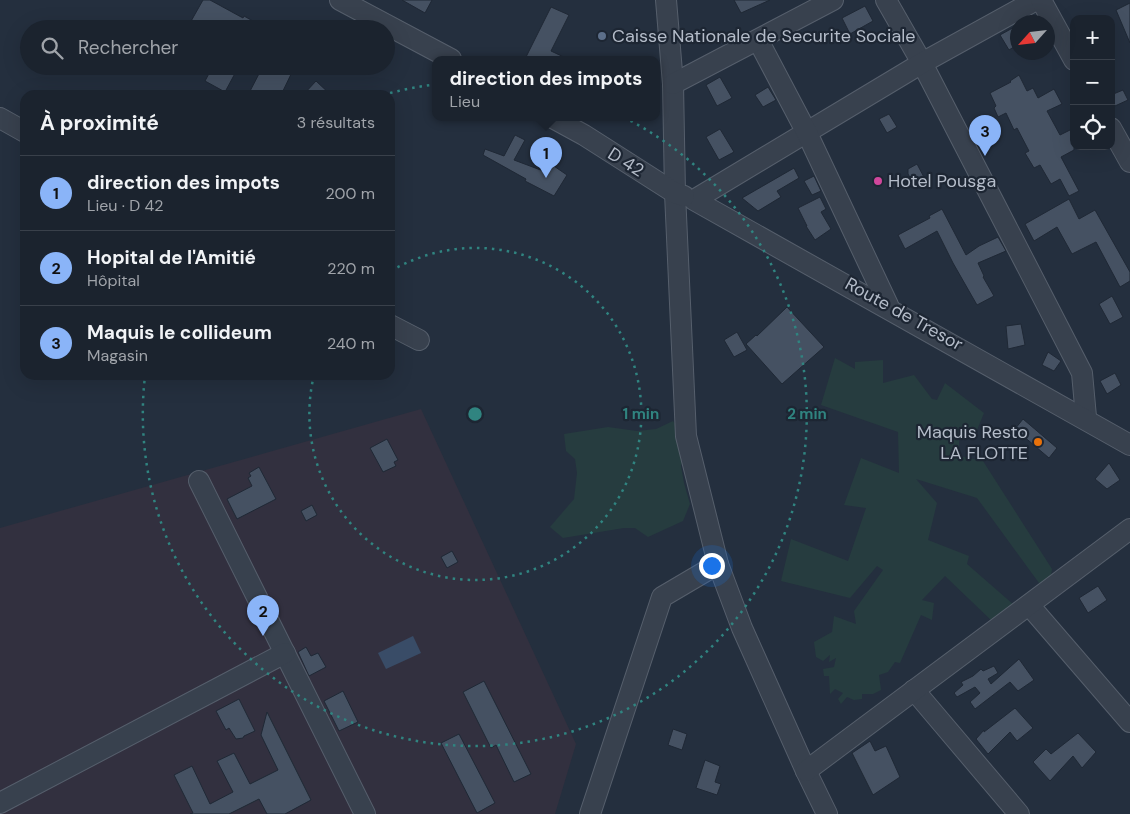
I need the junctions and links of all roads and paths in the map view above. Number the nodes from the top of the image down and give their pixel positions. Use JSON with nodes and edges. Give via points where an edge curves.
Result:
{"nodes":[{"id":1,"x":340,"y":0,"type":"edge"},
{"id":2,"x":666,"y":0,"type":"edge"},
{"id":3,"x":834,"y":0,"type":"edge"},
{"id":4,"x":886,"y":0,"type":"edge"},
{"id":5,"x":1036,"y":0,"type":"edge"},
{"id":6,"x":1041,"y":0,"type":"edge"},
{"id":7,"x":378,"y":20,"type":"edge"},
{"id":8,"x":395,"y":29,"type":"edge"},
{"id":9,"x":758,"y":40,"type":"junction"},
{"id":10,"x":1070,"y":53,"type":"edge"},
{"id":11,"x":446,"y":56,"type":"edge"},
{"id":12,"x":922,"y":63,"type":"junction"},
{"id":13,"x":673,"y":84,"type":"junction"},
{"id":14,"x":0,"y":118,"type":"edge"},
{"id":15,"x":559,"y":121,"type":"edge"},
{"id":16,"x":20,"y":129,"type":"edge"},
{"id":17,"x":807,"y":133,"type":"junction"},
{"id":18,"x":1115,"y":135,"type":"edge"},
{"id":19,"x":1130,"y":162,"type":"edge"},
{"id":20,"x":674,"y":193,"type":"junction"},
{"id":21,"x":694,"y":200,"type":"junction"},
{"id":22,"x":888,"y":305,"type":"junction"},
{"id":23,"x":395,"y":328,"type":"edge"},
{"id":24,"x":419,"y":340,"type":"dead end"},
{"id":25,"x":1086,"y":417,"type":"junction"},
{"id":26,"x":1130,"y":444,"type":"edge"},
{"id":27,"x":199,"y":481,"type":"dead end"},
{"id":28,"x":1130,"y":529,"type":"edge"},
{"id":29,"x":718,"y":564,"type":"junction"},
{"id":30,"x":1029,"y":605,"type":"junction"},
{"id":31,"x":285,"y":653,"type":"junction"},
{"id":32,"x":914,"y":690,"type":"junction"},
{"id":33,"x":1130,"y":722,"type":"edge"},
{"id":34,"x":806,"y":771,"type":"junction"},
{"id":35,"x":0,"y":803,"type":"edge"},
{"id":36,"x":825,"y":813,"type":"edge"},
{"id":37,"x":365,"y":814,"type":"edge"},
{"id":38,"x":590,"y":814,"type":"edge"},
{"id":39,"x":1019,"y":814,"type":"edge"}],
"edges":[{"from":1,"to":7,"type":"street"},
{"from":2,"to":13,"type":"street"},
{"from":3,"to":9,"type":"street"},
{"from":4,"to":12,"type":"street"},
{"from":5,"to":12,"type":"street"},
{"from":6,"to":10,"type":"street"},
{"from":8,"to":11,"type":"street"},
{"from":9,"to":13,"type":"street"},
{"from":9,"to":17,"type":"street"},
{"from":12,"to":17,"type":"street"},
{"from":12,"to":25,"type":"street","via":[[1082,373]]},
{"from":13,"to":20,"type":"street"},
{"from":14,"to":16,"type":"street"},
{"from":15,"to":20,"type":"street","name":"D 42","number":"D 42"},
{"from":17,"to":21,"type":"street"},
{"from":17,"to":22,"type":"street"},
{"from":18,"to":19,"type":"street"},
{"from":20,"to":21,"type":"street","name":"Route de Tresor"},
{"from":20,"to":29,"type":"street","via":[[686,436]]},
{"from":21,"to":22,"type":"street","name":"Route de Tresor"},
{"from":21,"to":26,"type":"street"},
{"from":22,"to":25,"type":"street","name":"Route de Tresor"},
{"from":23,"to":24,"type":"street"},
{"from":25,"to":26,"type":"street","name":"Route de Tresor"},
{"from":27,"to":31,"type":"street"},
{"from":28,"to":30,"type":"street"},
{"from":29,"to":34,"type":"street","via":[[742,628]]},
{"from":29,"to":38,"type":"street","via":[[662,597]]},
{"from":30,"to":32,"type":"street"},
{"from":30,"to":33,"type":"street"},
{"from":31,"to":35,"type":"street"},
{"from":31,"to":37,"type":"street"},
{"from":32,"to":34,"type":"street"},
{"from":32,"to":39,"type":"street"},
{"from":34,"to":36,"type":"street"}]}
